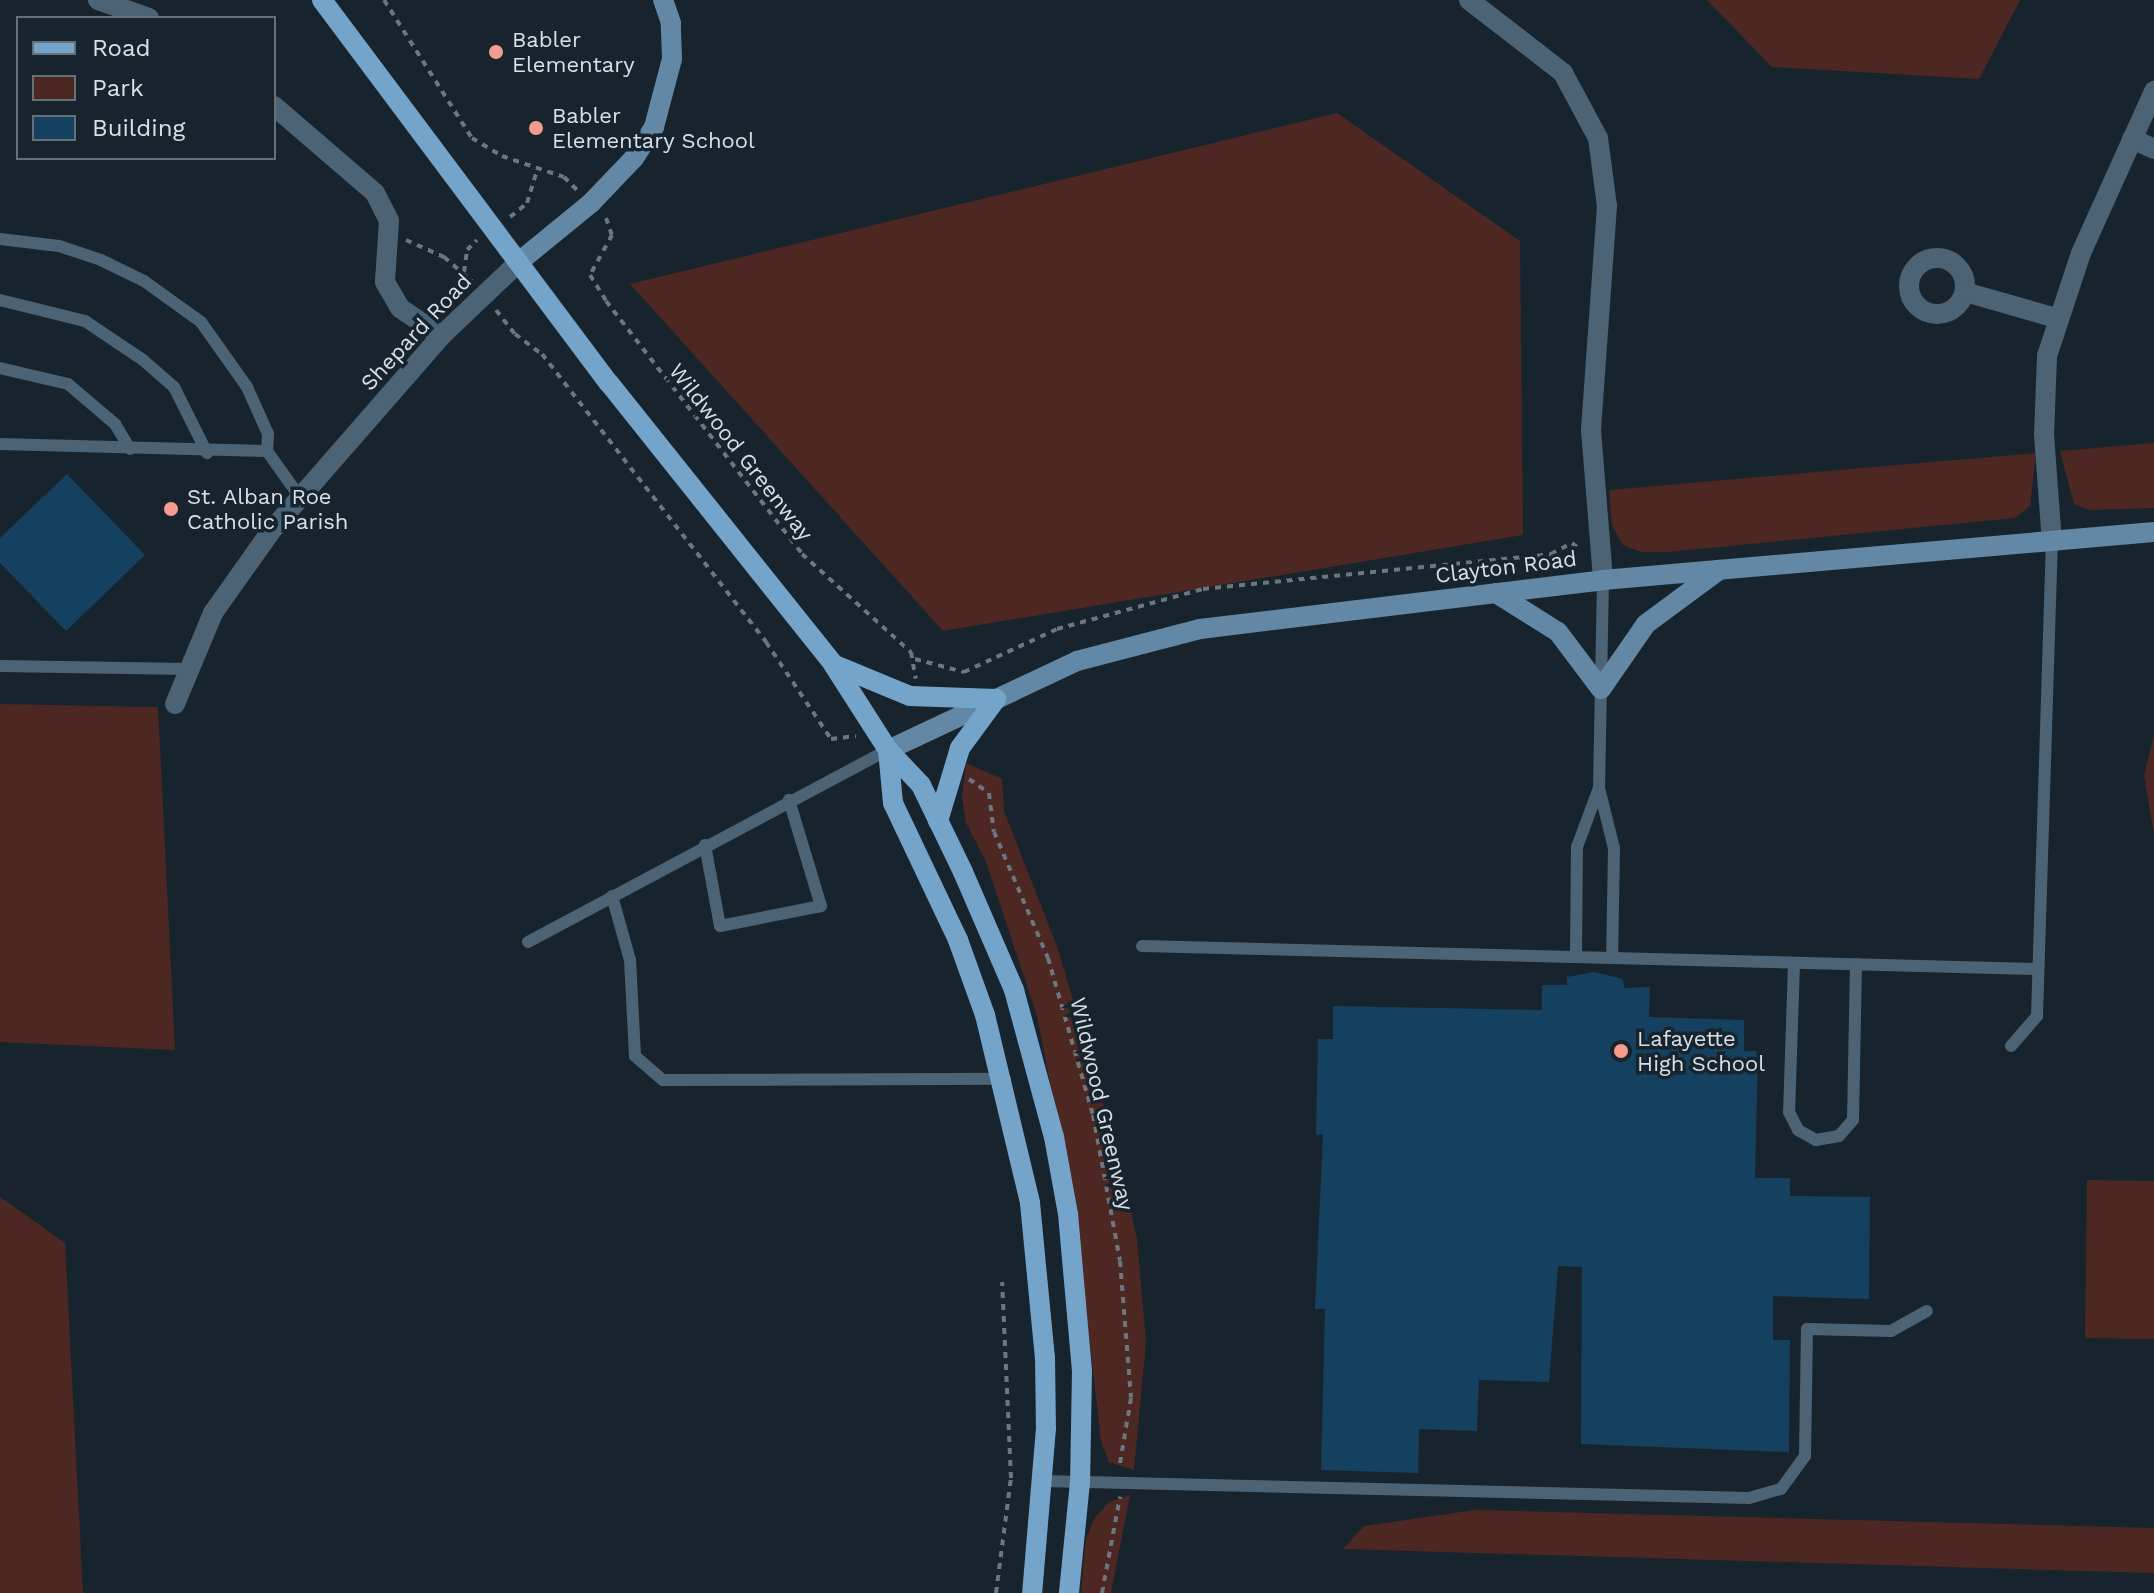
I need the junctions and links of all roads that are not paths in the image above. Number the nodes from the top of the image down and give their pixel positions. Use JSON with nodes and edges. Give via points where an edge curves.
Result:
{"nodes":[{"id":1,"x":98,"y":0,"type":"edge"},
{"id":2,"x":322,"y":0,"type":"edge"},
{"id":3,"x":663,"y":0,"type":"edge"},
{"id":4,"x":1469,"y":0,"type":"edge"},
{"id":5,"x":143,"y":16,"type":"edge"},
{"id":6,"x":2154,"y":91,"type":"edge"},
{"id":7,"x":276,"y":108,"type":"edge"},
{"id":8,"x":2132,"y":139,"type":"junction"},
{"id":9,"x":2154,"y":149,"type":"edge"},
{"id":10,"x":0,"y":239,"type":"edge"},
{"id":11,"x":520,"y":261,"type":"junction"},
{"id":12,"x":1965,"y":292,"type":"dead end"},
{"id":13,"x":0,"y":300,"type":"edge"},
{"id":14,"x":2056,"y":318,"type":"junction"},
{"id":15,"x":441,"y":336,"type":"junction"},
{"id":16,"x":0,"y":368,"type":"edge"},
{"id":17,"x":0,"y":444,"type":"edge"},
{"id":18,"x":130,"y":449,"type":"junction"},
{"id":19,"x":267,"y":451,"type":"junction"},
{"id":20,"x":207,"y":453,"type":"junction"},
{"id":21,"x":299,"y":496,"type":"junction"},
{"id":22,"x":2154,"y":532,"type":"edge"},
{"id":23,"x":2052,"y":543,"type":"junction"},
{"id":24,"x":1719,"y":570,"type":"junction"},
{"id":25,"x":1603,"y":580,"type":"junction"},
{"id":26,"x":1496,"y":593,"type":"junction"},
{"id":27,"x":833,"y":664,"type":"junction"},
{"id":28,"x":0,"y":666,"type":"edge"},
{"id":29,"x":188,"y":669,"type":"junction"},
{"id":30,"x":1601,"y":689,"type":"junction"},
{"id":31,"x":996,"y":699,"type":"junction"},
{"id":32,"x":175,"y":704,"type":"dead end"},
{"id":33,"x":888,"y":750,"type":"junction"},
{"id":34,"x":1599,"y":788,"type":"junction"},
{"id":35,"x":789,"y":800,"type":"junction"},
{"id":36,"x":938,"y":821,"type":"junction"},
{"id":37,"x":705,"y":845,"type":"junction"},
{"id":38,"x":612,"y":896,"type":"junction"},
{"id":39,"x":528,"y":942,"type":"dead end"},
{"id":40,"x":1142,"y":946,"type":"dead end"},
{"id":41,"x":1576,"y":956,"type":"junction"},
{"id":42,"x":1612,"y":958,"type":"junction"},
{"id":43,"x":1794,"y":963,"type":"junction"},
{"id":44,"x":1856,"y":964,"type":"junction"},
{"id":45,"x":2036,"y":969,"type":"junction"},
{"id":46,"x":2011,"y":1046,"type":"dead end"},
{"id":47,"x":1005,"y":1079,"type":"junction"},
{"id":48,"x":1927,"y":1311,"type":"dead end"},
{"id":49,"x":1044,"y":1481,"type":"junction"},
{"id":50,"x":1080,"y":1482,"type":"junction"},
{"id":51,"x":1032,"y":1593,"type":"edge"},
{"id":52,"x":1069,"y":1593,"type":"edge"}],
"edges":[{"from":1,"to":5,"type":"street"},
{"from":2,"to":11,"type":"main road"},
{"from":3,"to":11,"type":"main road","name":"Shepard Road","via":[[671,23],[672,59],[654,127],[634,158],[591,203]]},
{"from":4,"to":25,"type":"street","via":[[1563,73],[1598,138],[1607,206],[1591,430]]},
{"from":6,"to":8,"type":"street"},
{"from":7,"to":15,"type":"street","via":[[375,193],[389,221],[385,282],[400,308]]},
{"from":8,"to":9,"type":"street"},
{"from":8,"to":14,"type":"street"},
{"from":10,"to":19,"type":"lane","via":[[59,246],[101,260],[144,281],[201,322],[247,387],[268,434]]},
{"from":11,"to":15,"type":"street","name":"Shepard Road"},
{"from":11,"to":27,"type":"main road","via":[[609,383]]},
{"from":12,"to":14,"type":"street"},
{"from":13,"to":20,"type":"lane","via":[[85,321],[143,360],[174,387]]},
{"from":14,"to":23,"type":"street","via":[[2043,410]]},
{"from":15,"to":21,"type":"street","name":"Shepard Road"},
{"from":16,"to":18,"type":"lane","via":[[68,384],[115,424]]},
{"from":17,"to":18,"type":"lane"},
{"from":18,"to":20,"type":"lane"},
{"from":19,"to":20,"type":"lane"},
{"from":19,"to":21,"type":"lane"},
{"from":21,"to":29,"type":"street","name":"Shepard Road","via":[[213,613]]},
{"from":22,"to":23,"type":"main road","name":"Clayton Road"},
{"from":23,"to":24,"type":"main road","name":"Clayton Road"},
{"from":23,"to":45,"type":"lane"},
{"from":24,"to":25,"type":"main road","name":"Clayton Road"},
{"from":24,"to":30,"type":"main road","via":[[1646,624]]},
{"from":25,"to":26,"type":"main road","name":"Clayton Road"},
{"from":25,"to":30,"type":"lane"},
{"from":26,"to":30,"type":"main road","via":[[1558,632]]},
{"from":26,"to":31,"type":"main road","name":"Clayton Road","via":[[1200,629],[1077,661]]},
{"from":27,"to":31,"type":"main road","via":[[910,696]]},
{"from":27,"to":33,"type":"main road"},
{"from":28,"to":29,"type":"lane"},
{"from":29,"to":32,"type":"street","name":"Shepard Road"},
{"from":30,"to":34,"type":"lane"},
{"from":31,"to":33,"type":"main road","name":"Clayton Road"},
{"from":31,"to":36,"type":"main road","via":[[960,748]]},
{"from":33,"to":35,"type":"lane"},
{"from":33,"to":36,"type":"main road","via":[[921,785]]},
{"from":33,"to":47,"type":"main road","via":[[893,803],[958,940]]},
{"from":34,"to":41,"type":"lane","via":[[1577,847]]},
{"from":34,"to":42,"type":"lane","via":[[1614,848]]},
{"from":35,"to":37,"type":"lane"},
{"from":35,"to":37,"type":"lane","via":[[821,906],[720,926]]},
{"from":36,"to":50,"type":"main road","via":[[1014,990],[1054,1137],[1078,1292]]},
{"from":37,"to":38,"type":"lane"},
{"from":38,"to":39,"type":"lane"},
{"from":38,"to":47,"type":"lane","via":[[630,960],[635,1056],[663,1080]]},
{"from":40,"to":41,"type":"lane"},
{"from":41,"to":42,"type":"lane"},
{"from":42,"to":43,"type":"lane"},
{"from":43,"to":44,"type":"lane"},
{"from":43,"to":44,"type":"lane","via":[[1789,1112],[1798,1130],[1816,1140],[1839,1136],[1853,1120]]},
{"from":44,"to":45,"type":"lane"},
{"from":45,"to":46,"type":"lane","via":[[2037,1016]]},
{"from":47,"to":49,"type":"main road","via":[[1040,1280]]},
{"from":48,"to":50,"type":"lane","via":[[1891,1331],[1807,1329],[1805,1456],[1781,1489],[1749,1498]]},
{"from":49,"to":50,"type":"lane"},
{"from":49,"to":51,"type":"main road"},
{"from":50,"to":52,"type":"main road"}]}
